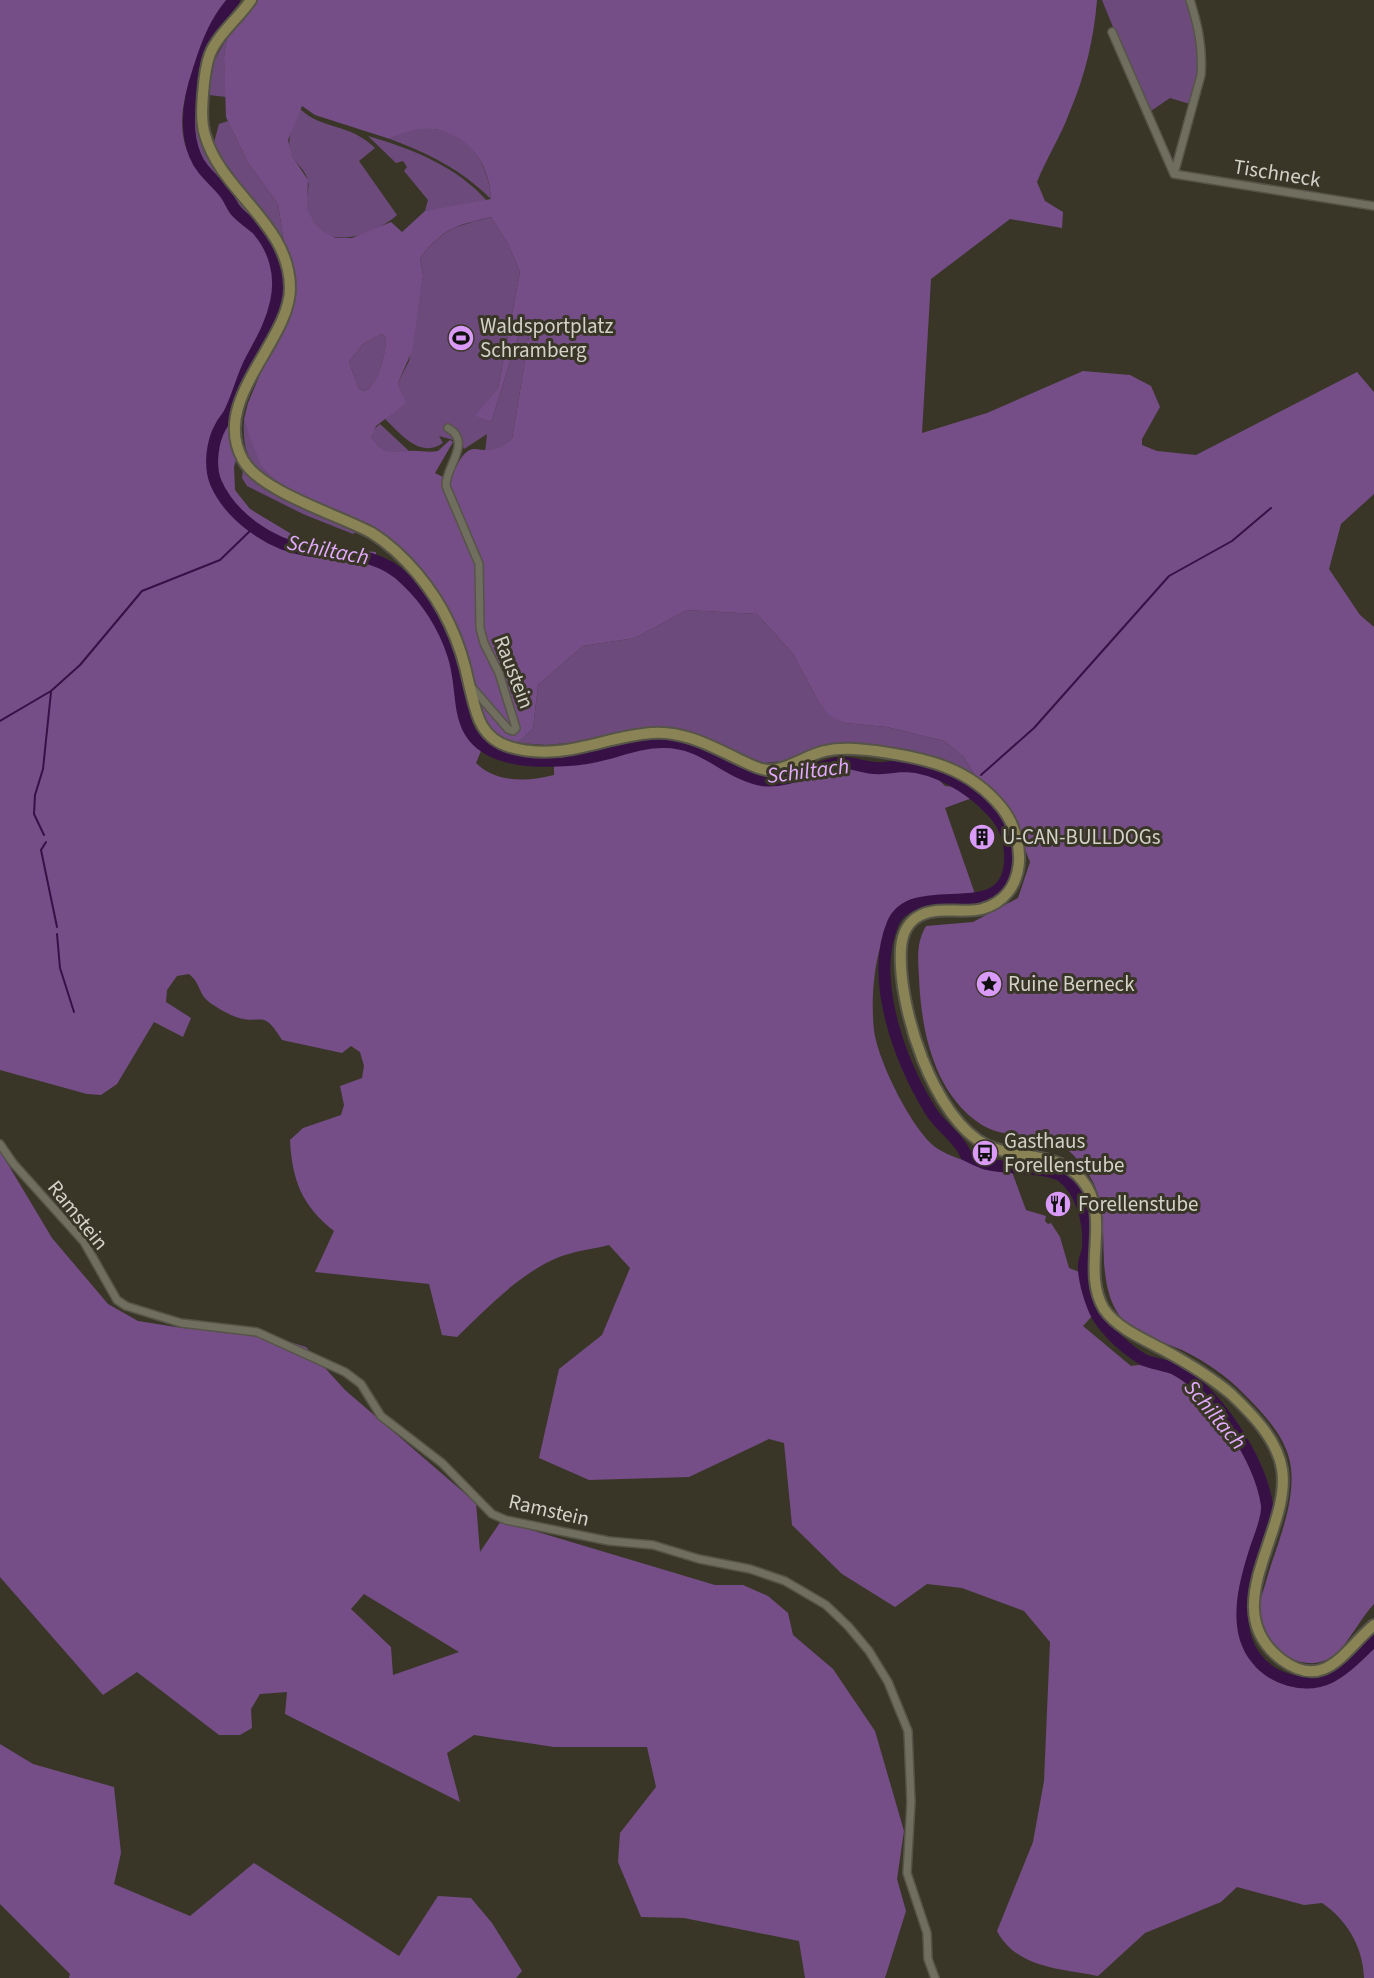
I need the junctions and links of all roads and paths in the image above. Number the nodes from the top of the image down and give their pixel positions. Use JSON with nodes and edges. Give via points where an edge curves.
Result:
{"nodes":[{"id":1,"x":251,"y":0,"type":"edge"},
{"id":2,"x":1190,"y":0,"type":"edge"},
{"id":3,"x":1112,"y":32,"type":"dead end"},
{"id":4,"x":1174,"y":174,"type":"junction"},
{"id":5,"x":1374,"y":206,"type":"edge"},
{"id":6,"x":448,"y":428,"type":"dead end"},
{"id":7,"x":469,"y":684,"type":"junction"},
{"id":8,"x":0,"y":1144,"type":"edge"},
{"id":9,"x":1374,"y":1625,"type":"edge"},
{"id":10,"x":935,"y":1978,"type":"edge"}],
"edges":[{"from":1,"to":7,"type":"main road","via":[[211,52],[202,115],[205,135],[216,160],[284,254],[291,289],[288,308],[245,388],[238,414],[238,445],[243,461],[267,483],[346,519],[394,549],[434,596],[448,621]]},
{"from":2,"to":4,"type":"street","via":[[1199,27],[1201,75]]},
{"from":3,"to":4,"type":"street"},
{"from":4,"to":5,"type":"street","name":"Tischneck"},
{"from":6,"to":7,"type":"street","name":"Raustein","via":[[456,435],[459,451],[446,486],[479,564],[480,628],[517,725],[513,731],[507,729]]},
{"from":7,"to":9,"type":"main road","via":[[474,710],[489,738],[521,750],[577,750],[629,737],[669,733],[712,746],[766,770],[823,751],[857,749],[945,765],[975,780],[987,792],[1006,813],[1015,833],[1019,874],[1009,891],[992,905],[926,913],[915,918],[904,931],[903,993],[923,1060],[949,1109],[976,1138],[1010,1153],[1050,1159],[1083,1181],[1097,1229],[1094,1281],[1105,1309],[1133,1334],[1222,1387],[1269,1437],[1282,1472],[1282,1500],[1253,1602],[1255,1620],[1272,1652],[1294,1668],[1321,1670],[1344,1657]]},
{"from":8,"to":10,"type":"street","name":"Ramstein","via":[[84,1242],[117,1300],[182,1323],[257,1332],[345,1372],[361,1384],[381,1416],[441,1463],[492,1514],[609,1541],[653,1545],[699,1560],[750,1569],[785,1581],[826,1605],[869,1650],[888,1682],[908,1731],[911,1802],[907,1873],[927,1933],[928,1959]]}]}
